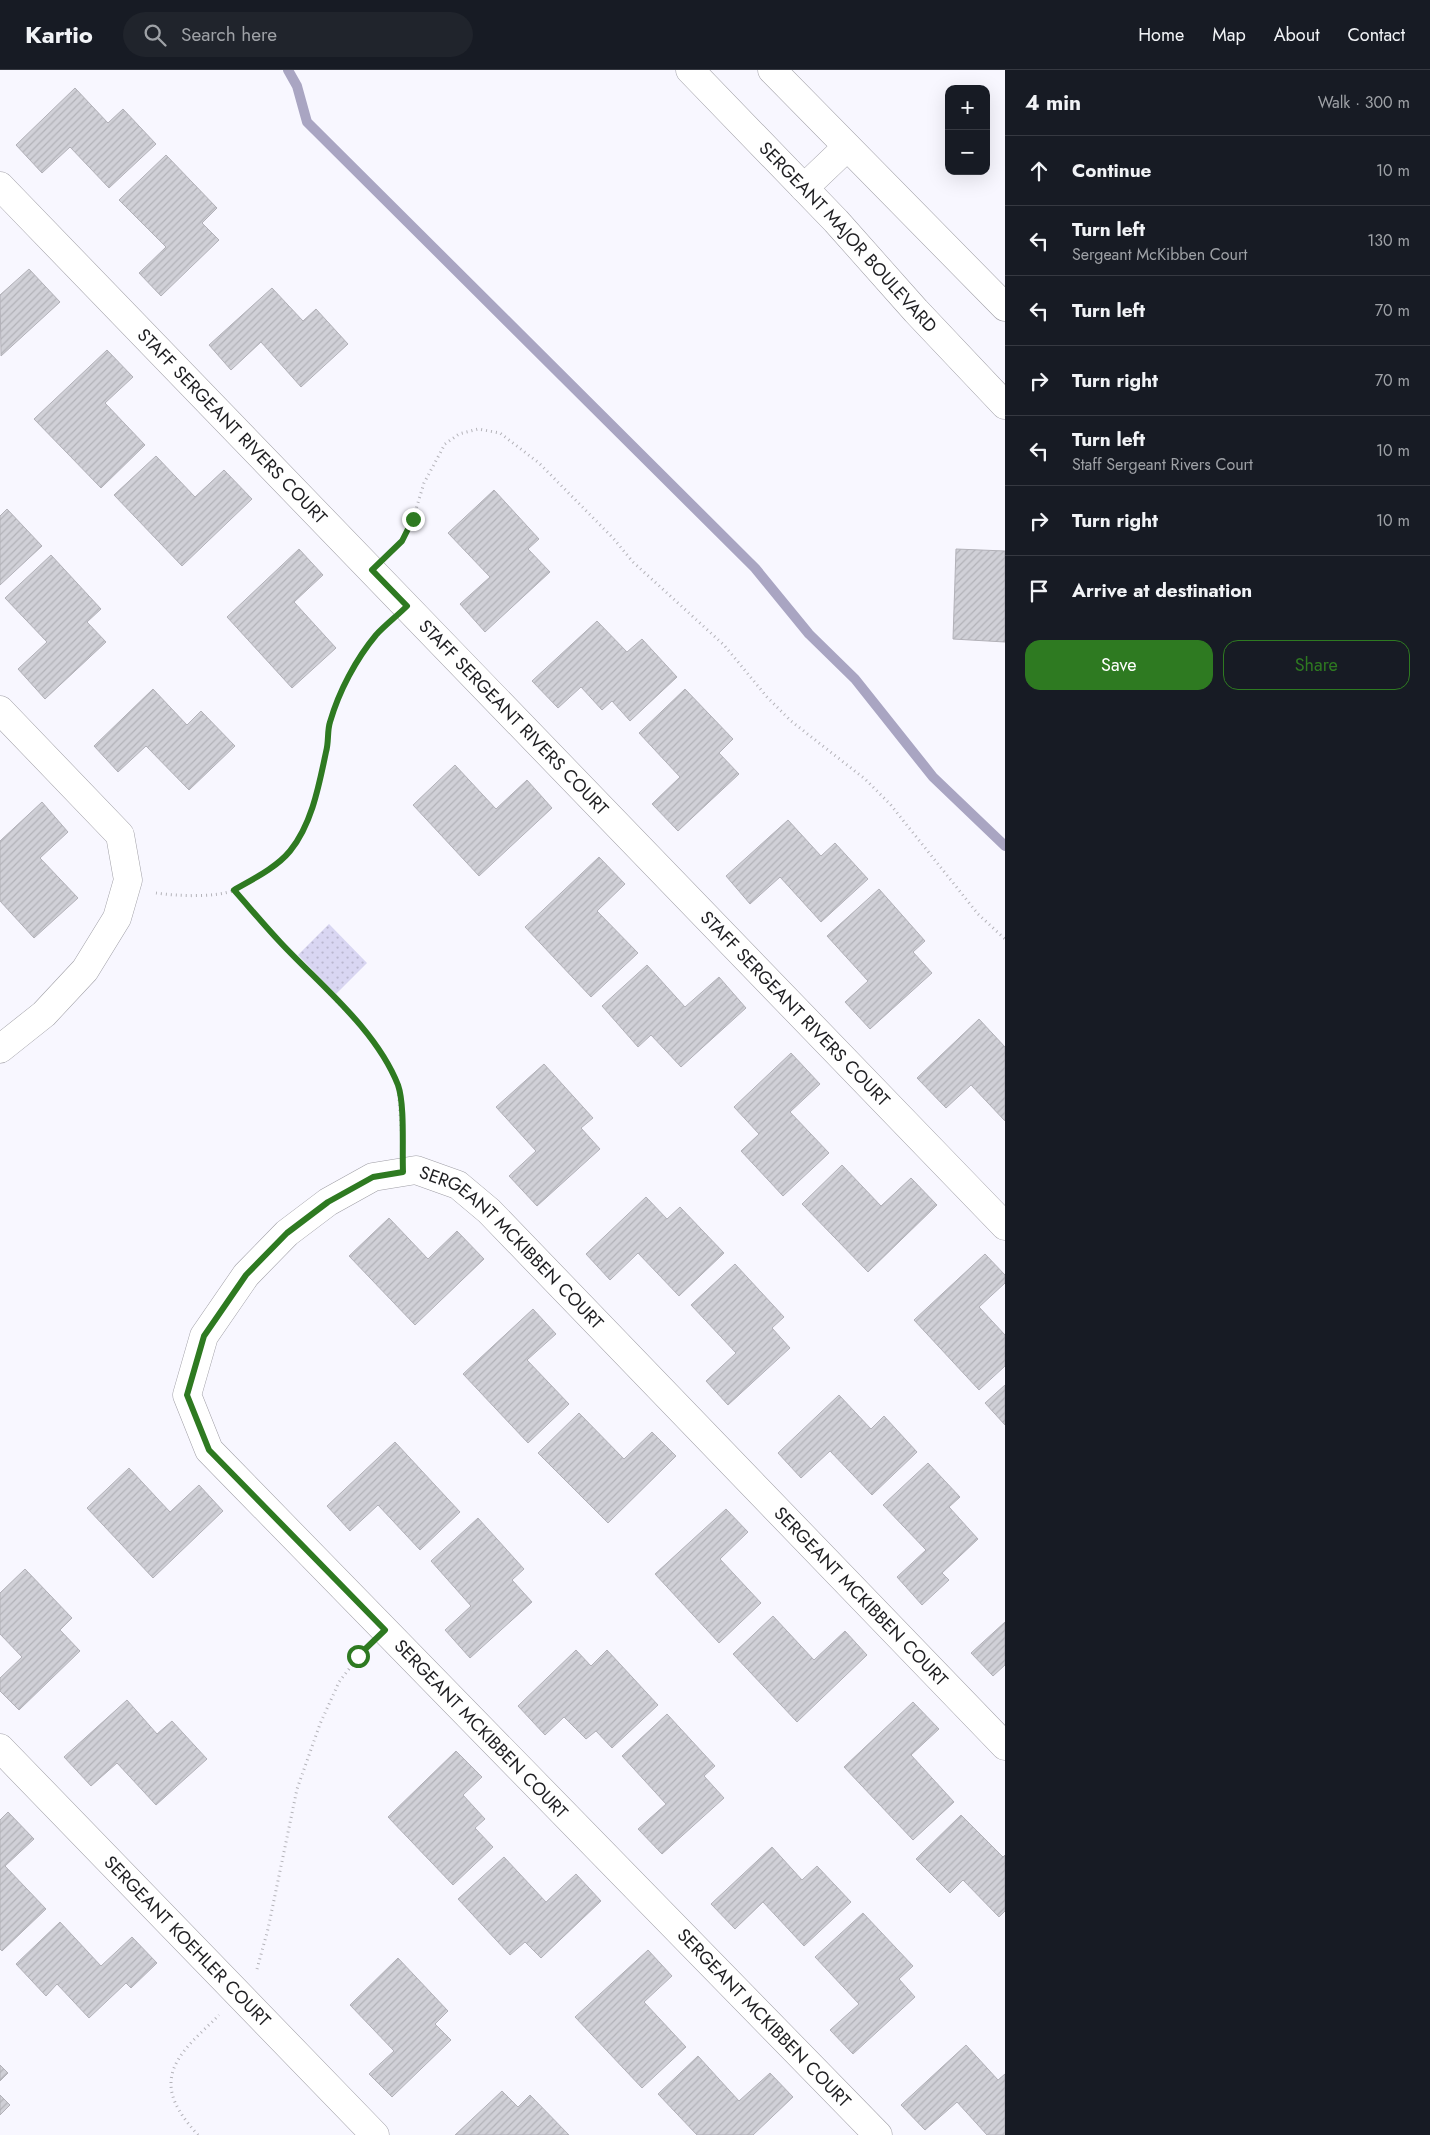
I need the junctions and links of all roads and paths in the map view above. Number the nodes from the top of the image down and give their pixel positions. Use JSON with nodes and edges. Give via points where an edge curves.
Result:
{"nodes":[{"id":1,"x":690,"y":70,"type":"edge"},
{"id":2,"x":772,"y":70,"type":"edge"},
{"id":3,"x":847,"y":147,"type":"junction"},
{"id":4,"x":0,"y":186,"type":"edge"},
{"id":5,"x":804,"y":188,"type":"junction"},
{"id":6,"x":1005,"y":307,"type":"edge"},
{"id":7,"x":1005,"y":404,"type":"edge"},
{"id":8,"x":372,"y":570,"type":"junction"},
{"id":9,"x":407,"y":606,"type":"junction"},
{"id":10,"x":0,"y":710,"type":"edge"},
{"id":11,"x":126,"y":888,"type":"junction"},
{"id":12,"x":234,"y":890,"type":"junction"},
{"id":13,"x":1005,"y":939,"type":"edge"},
{"id":14,"x":0,"y":1049,"type":"edge"},
{"id":15,"x":403,"y":1172,"type":"junction"},
{"id":16,"x":1005,"y":1226,"type":"edge"},
{"id":17,"x":385,"y":1630,"type":"junction"},
{"id":18,"x":1005,"y":1746,"type":"edge"},
{"id":19,"x":0,"y":1748,"type":"edge"},
{"id":20,"x":256,"y":1973,"type":"dead end"},
{"id":21,"x":221,"y":2013,"type":"dead end"},
{"id":22,"x":198,"y":2135,"type":"edge"},
{"id":23,"x":375,"y":2135,"type":"edge"},
{"id":24,"x":878,"y":2135,"type":"edge"}],
"edges":[{"from":1,"to":5,"type":"street","name":"SERGEANT MAJOR BOULEVARD"},
{"from":2,"to":3,"type":"street"},
{"from":3,"to":5,"type":"street"},
{"from":3,"to":6,"type":"street"},
{"from":4,"to":8,"type":"street","name":"STAFF SERGEANT RIVERS COURT"},
{"from":5,"to":7,"type":"street","name":"SERGEANT MAJOR BOULEVARD"},
{"from":8,"to":9,"type":"street","name":"STAFF SERGEANT RIVERS COURT"},
{"from":8,"to":13,"type":"path","via":[[402,541],[424,483],[445,444],[459,434],[478,429],[500,433],[539,462],[633,562],[724,645],[791,721],[865,779],[890,804],[978,914]]},
{"from":9,"to":12,"type":"path","via":[[377,635],[358,661],[340,695],[329,723],[327,749],[314,802],[300,836],[289,852],[273,866]]},
{"from":9,"to":16,"type":"street","name":"STAFF SERGEANT RIVERS COURT"},
{"from":10,"to":11,"type":"street","via":[[120,834],[128,880]]},
{"from":11,"to":12,"type":"path","via":[[176,896]]},
{"from":11,"to":14,"type":"street","via":[[117,918],[85,970],[44,1014]]},
{"from":12,"to":15,"type":"path","via":[[368,1034],[386,1061],[398,1086]]},
{"from":15,"to":17,"type":"street","name":"SERGEANT MCKIBBEN COURT","via":[[373,1177],[328,1202],[287,1233],[246,1275],[204,1336],[187,1395],[209,1450]]},
{"from":15,"to":18,"type":"street","name":"SERGEANT MCKIBBEN COURT","via":[[416,1170],[458,1185],[489,1212]]},
{"from":17,"to":20,"type":"path","via":[[358,1656],[339,1682],[320,1724],[297,1789]]},
{"from":17,"to":24,"type":"street","name":"SERGEANT MCKIBBEN COURT"},
{"from":19,"to":23,"type":"street","name":"SERGEANT KOEHLER COURT"},
{"from":21,"to":22,"type":"path","via":[[179,2055],[172,2068],[170,2085],[178,2108]]}]}
